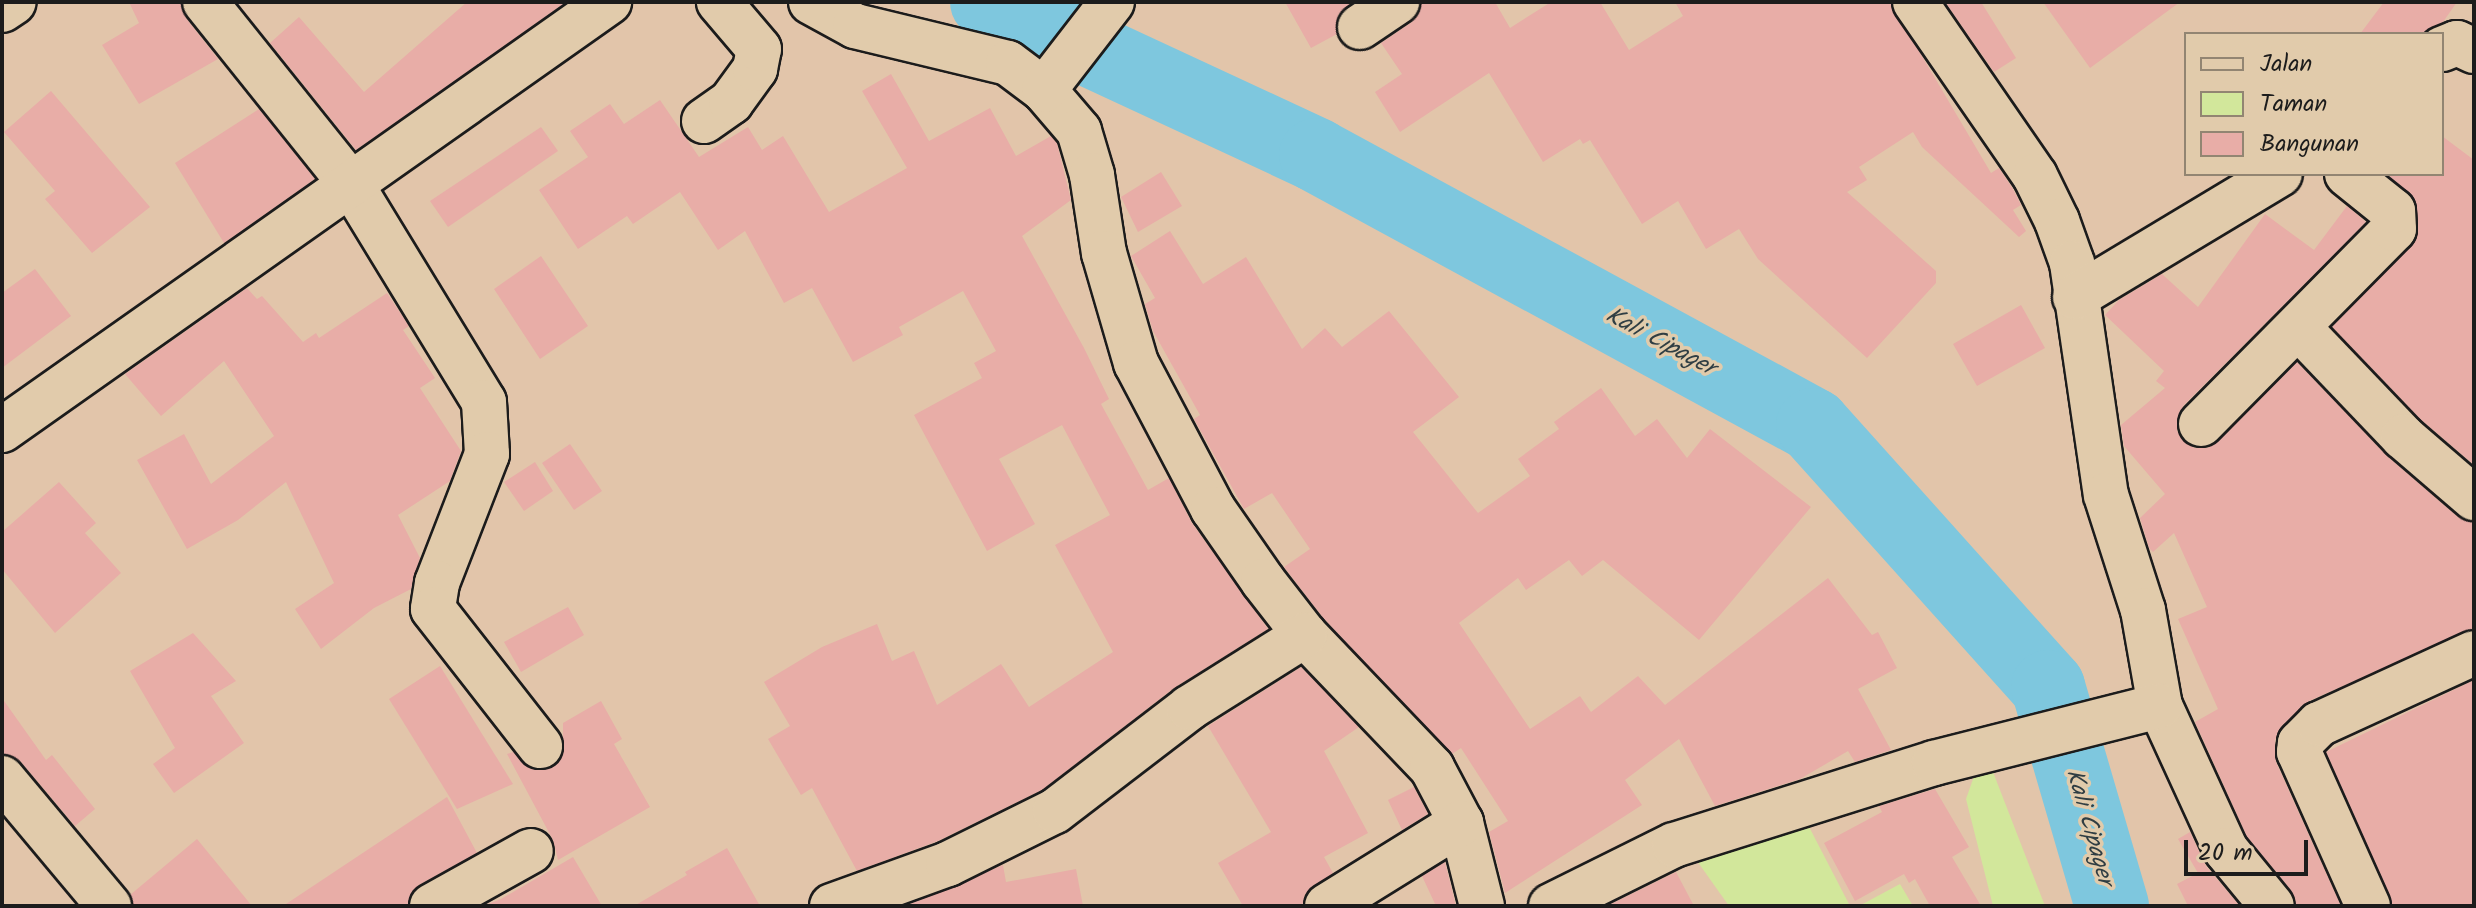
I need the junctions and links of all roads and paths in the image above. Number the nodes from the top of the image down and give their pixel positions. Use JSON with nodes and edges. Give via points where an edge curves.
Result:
{"nodes":[{"id":1,"x":14,"y":2,"type":"edge"},
{"id":2,"x":205,"y":2,"type":"edge"},
{"id":3,"x":609,"y":2,"type":"edge"},
{"id":4,"x":719,"y":2,"type":"edge"},
{"id":5,"x":811,"y":2,"type":"edge"},
{"id":6,"x":1112,"y":2,"type":"edge"},
{"id":7,"x":1397,"y":2,"type":"edge"},
{"id":8,"x":1915,"y":2,"type":"edge"},
{"id":9,"x":2,"y":10,"type":"edge"},
{"id":10,"x":1360,"y":27,"type":"dead end"},
{"id":11,"x":2444,"y":48,"type":"edge"},
{"id":12,"x":2474,"y":51,"type":"edge"},
{"id":13,"x":1052,"y":79,"type":"junction"},
{"id":14,"x":704,"y":121,"type":"dead end"},
{"id":15,"x":2277,"y":176,"type":"edge"},
{"id":16,"x":2349,"y":176,"type":"edge"},
{"id":17,"x":351,"y":184,"type":"junction"},
{"id":18,"x":2075,"y":297,"type":"junction"},
{"id":19,"x":2298,"y":327,"type":"junction"},
{"id":20,"x":2201,"y":424,"type":"dead end"},
{"id":21,"x":2,"y":430,"type":"edge"},
{"id":22,"x":2474,"y":498,"type":"edge"},
{"id":23,"x":1305,"y":635,"type":"junction"},
{"id":24,"x":2474,"y":653,"type":"edge"},
{"id":25,"x":2160,"y":706,"type":"junction"},
{"id":26,"x":540,"y":746,"type":"dead end"},
{"id":27,"x":2,"y":778,"type":"edge"},
{"id":28,"x":1461,"y":823,"type":"junction"},
{"id":29,"x":531,"y":851,"type":"dead end"},
{"id":30,"x":109,"y":906,"type":"edge"},
{"id":31,"x":432,"y":906,"type":"edge"},
{"id":32,"x":832,"y":906,"type":"edge"},
{"id":33,"x":1327,"y":906,"type":"edge"},
{"id":34,"x":1482,"y":906,"type":"edge"},
{"id":35,"x":1551,"y":906,"type":"edge"},
{"id":36,"x":2272,"y":906,"type":"edge"},
{"id":37,"x":2368,"y":906,"type":"edge"}],
"edges":[{"from":1,"to":9,"type":"street"},
{"from":2,"to":17,"type":"street"},
{"from":3,"to":17,"type":"street"},
{"from":4,"to":14,"type":"street","via":[[759,49],[755,69],[739,91]]},
{"from":5,"to":13,"type":"street","via":[[855,26],[1008,63]]},
{"from":6,"to":13,"type":"street"},
{"from":7,"to":10,"type":"street"},
{"from":8,"to":18,"type":"street","via":[[2035,176],[2072,263]]},
{"from":11,"to":12,"type":"street","via":[[2457,43]]},
{"from":13,"to":23,"type":"street","via":[[1079,131],[1104,253],[1136,363],[1213,509]]},
{"from":15,"to":18,"type":"street"},
{"from":16,"to":19,"type":"street","via":[[2393,211],[2394,229]]},
{"from":17,"to":21,"type":"street"},
{"from":17,"to":26,"type":"street","via":[[484,402],[487,454],[437,583],[433,609]]},
{"from":18,"to":25,"type":"street","via":[[2106,495],[2143,610]]},
{"from":19,"to":20,"type":"street"},
{"from":19,"to":22,"type":"street","via":[[2403,437]]},
{"from":23,"to":28,"type":"street","via":[[1432,768]]},
{"from":23,"to":32,"type":"street","via":[[1189,708],[1055,811],[948,864]]},
{"from":24,"to":37,"type":"street","via":[[2319,724],[2300,743],[2299,752]]},
{"from":25,"to":35,"type":"street","via":[[1983,751],[1674,845]]},
{"from":25,"to":36,"type":"street","via":[[2226,850]]},
{"from":27,"to":30,"type":"street"},
{"from":28,"to":33,"type":"street"},
{"from":28,"to":34,"type":"street"},
{"from":29,"to":31,"type":"street"}]}
